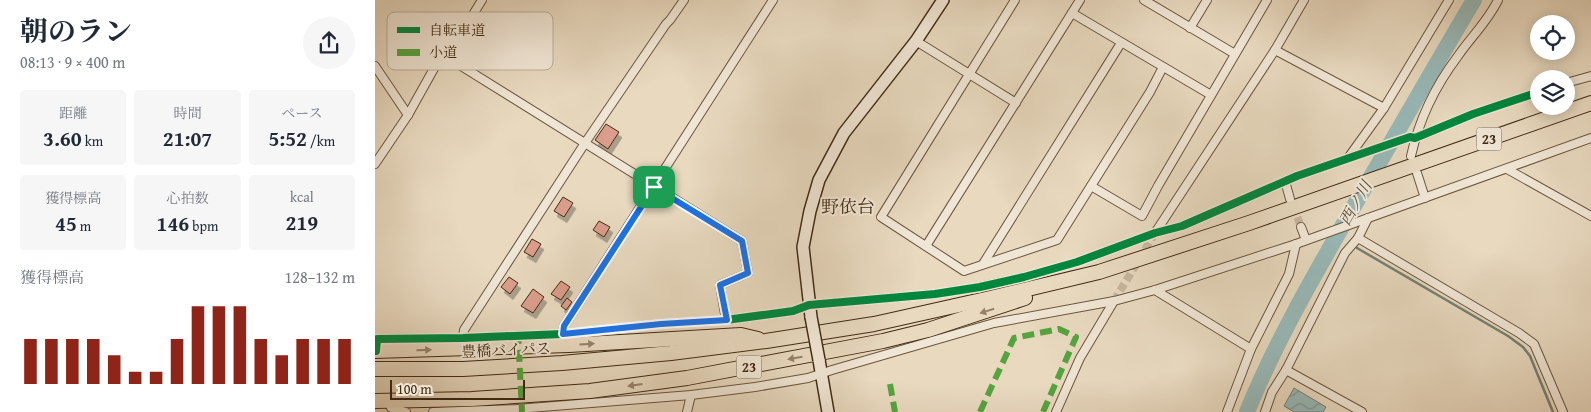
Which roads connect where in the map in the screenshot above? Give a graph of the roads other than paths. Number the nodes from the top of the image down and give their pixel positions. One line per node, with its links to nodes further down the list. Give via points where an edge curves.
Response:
1 (482, 0): 13 (street)
2 (684, 0): 35 (street)
3 (773, 0): 43 (street)
4 (943, 0): 16 (street)
5 (1015, 0): 24 (street)
6 (1080, 0): 14 (street)
7 (1207, 0): 15 (street)
8 (1267, 0): 19 (street)
9 (1304, 0): 18 (street)
10 (1449, 0): 31 (street)
11 (1498, 0): 33 (street, via 1493,12 1457,56 1433,95)
12 (1147, 1): 15 (street)
13 (475, 12)
14 (1072, 13): 17 (street); 29 (street)
15 (1190, 28): 19 (street)
16 (916, 41): 24 (street); 58 (street, via 844,133 819,180 803,247)
17 (1121, 43): 21 (street); 54 (street)
18 (1275, 50): 31 (street); 49 (street)
19 (1235, 54): 27 (street)
20 (375, 66): 32 (street)
21 (1163, 67): 27 (street); 42 (street)
22 (433, 70): 32 (street)
23 (468, 70): 35 (street)
24 (969, 75): 29 (street); 53 (street, via 881,217)
25 (1591, 76): 26 (street)
26 (1575, 80)
27 (1211, 95): 42 (street, via 1142,216)
28 (1530, 95): 33 (street)
29 (1016, 103): 53 (street)
30 (1591, 103): 55 (highway, 豊橋バイパス / 23, via 1249,224)
31 (1383, 108): 37 (street)
32 (407, 115): 38 (street)
33 (1413, 138): 36 (street); 37 (street)
34 (1591, 138): 39 (street)
35 (585, 143): 43 (street); 61 (street, via 464,330)
36 (1411, 156)
37 (1352, 157): 41 (street)
38 (375, 164)
39 (1507, 169): 44 (street); 46 (street)
40 (1417, 173): 44 (street)
41 (1285, 182): 45 (street); 49 (street, via 1182,226)
42 (1091, 186): 54 (street, via 1057,240)
43 (654, 187): 59 (street, via 742,241 748,273 720,285); 60 (street, via 564,326)
44 (1425, 198): 47 (street)
45 (1290, 199)
46 (1591, 216)
47 (1368, 218): 50 (street); 51 (street)
48 (1301, 227): 51 (street)
49 (1155, 232): 58 (street, via 1077,262 980,287)
50 (1358, 238): 66 (street, via 1345,253); 79 (street, via 1534,344)
51 (1306, 240): 52 (street)
52 (1296, 244): 56 (street); 64 (street, via 1289,274)
53 (926, 246): 54 (street, via 964,271)
54 (983, 264)
55 (1099, 272): 62 (highway, 豊橋バイパス / 23, via 873,324); 69 (highway, 23, one-way to 69, via 990,311 853,348 590,392)
56 (1155, 290): 57 (street); 64 (street)
57 (1114, 301): 67 (street, via 993,323); 75 (street, via 1080,358)
58 (809, 305): 59 (street, via 793,311); 67 (street, bridge)
59 (727, 320): 60 (street)
60 (563, 334): 61 (street)
61 (463, 338): 63 (street)
62 (766, 341): 63 (highway, 23, one-way to 62, via 569,345 741,335); 65 (highway, 豊橋バイパス / 23, via 561,364 463,369)
63 (376, 345)
64 (1251, 349): 76 (street)
65 (375, 368)
66 (1286, 370): 77 (street, via 1272,392); 78 (street)
67 (821, 373): 68 (street, via 755,387); 74 (street)
68 (691, 395): 70 (street); 73 (street)
69 (382, 401): 71 (street, via 391,408)
70 (507, 411): 72 (street)
71 (406, 412)
72 (433, 412)
73 (687, 412)
74 (828, 412)
75 (1056, 412)
76 (1227, 412)
77 (1265, 412)
78 (1362, 412)
79 (1563, 412)

